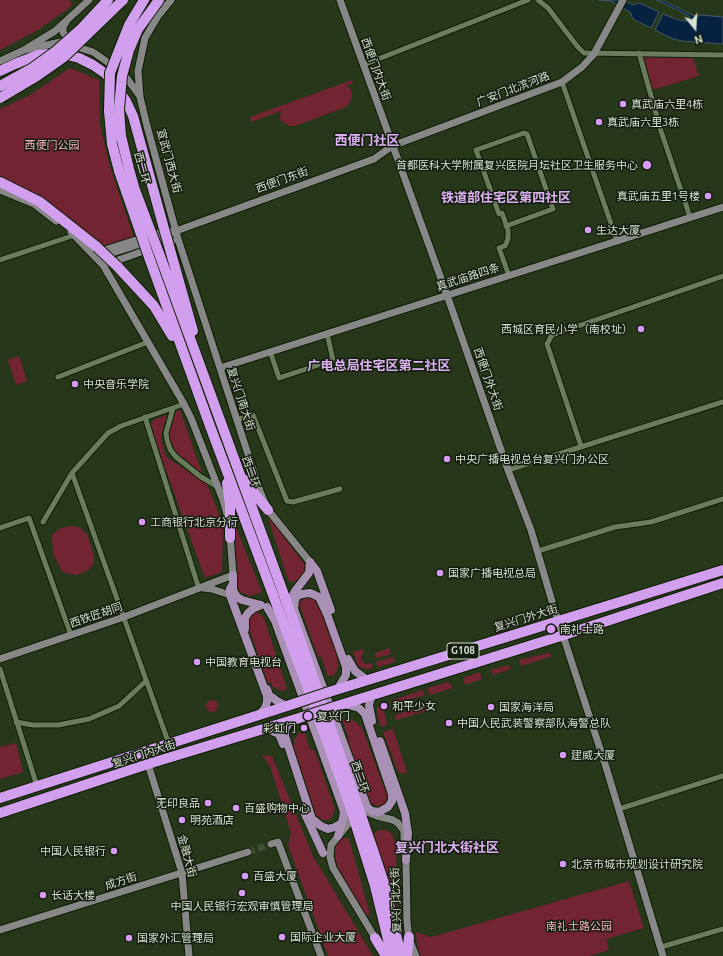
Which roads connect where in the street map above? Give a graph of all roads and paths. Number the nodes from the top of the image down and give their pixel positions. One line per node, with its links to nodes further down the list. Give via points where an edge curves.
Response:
1 (89, 0): 11 (street, 宣武门西大街)
2 (108, 0): 21 (highway, bridge, via 56,51 31,69)
3 (123, 0): 23 (highway, bridge, via 64,57)
4 (144, 0): 35 (highway, 西二环, bridge, via 129,25 110,73 109,111 112,144 119,172)
5 (159, 0): 35 (highway, 西二环, bridge, via 138,29 129,50 122,76 119,109 121,136)
6 (171, 0): 22 (street, 宣武门西大街, via 145,38 138,71)
7 (340, 0): 18 (street, 西便门内大街)
8 (528, 0): 18 (street)
9 (538, 0): 15 (street, via 548,8 584,53)
10 (622, 0): 15 (street, 广安门北滨河路)
11 (66, 22): 12 (street, via 63,32); 13 (street, 宣武门西大街)
12 (72, 45): 13 (street, 宣武门西大街, via 61,42); 22 (street, 宣武门西大街, via 93,52 119,69)
13 (24, 50): 17 (street, 宣武门西大街)
14 (639, 53): 15 (street); 16 (street); 28 (street, via 661,131)
15 (594, 54): 20 (street, 广安门北滨河路, via 582,68)
16 (723, 55)
17 (0, 62)
18 (363, 65): 24 (street, 西便门内大街)
19 (0, 71): 46 (highway, bridge, via 38,55 59,53 79,58 106,74 126,101 133,116 198,347)
20 (562, 82): 24 (street, 广安门北滨河路); 33 (street)
21 (0, 86)
22 (140, 97): 30 (street, 宣武门西大街)
23 (0, 98)
24 (392, 146): 30 (street, 西便门东街, via 374,159); 40 (street, 西便门外大街)
25 (0, 182): 34 (highway, via 40,202)
26 (0, 190): 31 (street, via 34,204)
27 (723, 206): 28 (street, 真武庙路四条)
28 (690, 217): 33 (street, 真武庙路四条)
29 (506, 226): 29 (street, via 476,150 524,133 527,134 553,209); 38 (street, via 508,239 505,246 499,248)
30 (176, 230): 32 (street, 复兴门南大街); 34 (street, 西便门东街, via 161,238 102,256)
31 (75, 235): 34 (street); 36 (street)
32 (178, 239): 37 (street); 45 (street, 复兴门南大街)
33 (616, 241): 38 (street, 真武庙路四条)
34 (96, 252): 37 (street); 44 (highway, bridge, via 117,266 154,306)
35 (155, 258): 44 (highway, 西二环); 46 (highway, 西二环)
36 (0, 260)
37 (103, 265): 42 (street)
38 (511, 273): 40 (street, 真武庙路四条)
39 (723, 276): 53 (street, via 552,336 547,344)
40 (447, 293): 41 (street, 真武庙路四条); 56 (street, 西便门外大街)
41 (327, 334): 43 (street, 真武庙路四条); 43 (street, via 333,360 279,378)
42 (148, 342): 47 (street); 49 (street)
43 (270, 351): 45 (street, 真武庙路四条)
44 (188, 366): 54 (highway, 西二环)
45 (220, 368): 52 (street, 复兴门南大街)
46 (203, 374): 55 (highway, 西二环)
47 (58, 377)
48 (723, 402): 53 (street)
49 (184, 404): 50 (street); 58 (street)
50 (173, 408): 51 (street); 58 (street, via 166,433 172,453)
51 (145, 417): 57 (street, via 108,433); 70 (street)
52 (237, 420): 59 (street, via 253,415 287,501 293,502); 61 (street, 复兴门南大街)
53 (580, 446): 56 (street)
54 (222, 456): 64 (highway, via 230,505); 73 (highway, 西二环)
55 (232, 456): 61 (highway, via 250,488); 76 (highway, 西二环)
56 (508, 470): 65 (street, 西便门外大街, via 524,507)
57 (72, 473): 62 (street); 74 (street)
58 (218, 488): 64 (street, via 225,508)
59 (340, 489)
60 (723, 499): 65 (street, via 651,522 615,527)
61 (268, 510): 66 (street, 复兴门南大街)
62 (43, 522)
63 (0, 528): 78 (street, via 29,518)
64 (230, 538): 68 (street)
65 (538, 552): 75 (street, 西便门外大街)
66 (310, 562): 76 (main road, via 309,573 290,600); 81 (main road, via 320,578 350,665)
67 (723, 570): 75 (highway, 复兴门外大街 / G108)
68 (233, 579): 70 (street, 西铁匠胡同); 71 (main road); 72 (main road, via 233,590 237,597)
69 (723, 583): 77 (highway, G108)
70 (199, 589): 71 (street, via 212,589); 74 (street, 西铁匠胡同)
71 (230, 595): 87 (main road, via 267,696 265,708)
72 (264, 606): 73 (main road); 86 (main road, via 254,608 248,613 245,618 245,629 269,694); 101 (main road, via 275,621 342,806)
73 (281, 615): 96 (highway, 西二环)
74 (124, 617): 78 (street, 西铁匠胡同); 82 (street)
75 (559, 621): 77 (street, 西便门外大街); 81 (highway, 复兴门外大街 / G108)
76 (295, 625): 96 (highway, 西二环)
77 (564, 635): 84 (highway, G108); 98 (street)
78 (70, 636): 79 (street, 西铁匠胡同)
79 (0, 659)
80 (0, 669): 89 (street)
81 (367, 680): 83 (highway, 复兴门外大街 / G108)
82 (146, 681): 89 (street, via 119,706 89,719 58,725); 91 (street)
83 (333, 691): 86 (highway, 复兴门外大街, bridge); 97 (main road, via 346,675 346,667 319,597 310,593 302,594 297,596 294,609)
84 (376, 693): 85 (highway, G108); 106 (main road, via 370,700 370,715 405,813 408,833)
85 (344, 704): 88 (highway, 复兴门内大街, bridge); 97 (main road, via 359,708 365,714 392,794 392,801 388,807 379,812)
86 (287, 706): 87 (highway, 复兴门内大街)
87 (259, 715): 91 (highway, 复兴门内大街)
88 (296, 719): 90 (highway, 复兴门内大街); 101 (main road, via 288,724 285,736 310,813 316,823 328,829)
89 (16, 722): 94 (street)
90 (264, 728): 92 (highway, 复兴门内大街); 105 (main road, via 273,730 281,737 305,814)
91 (169, 744): 94 (highway, 复兴门内大街)
92 (146, 765): 99 (highway, 复兴门内大街); 108 (street)
93 (723, 776): 98 (street)
94 (37, 786): 95 (highway, 复兴门内大街)
95 (0, 798)
96 (352, 802): 100 (street, 复兴门北大街); 102 (street, 复兴门北大街, via 349,823); 119 (highway, 西二环); 120 (highway, 西二环, via 384,883)
97 (369, 809): 100 (main road)
98 (619, 809): 113 (street)
99 (0, 813)
100 (378, 816): 106 (street, 复兴门北大街, via 401,825 404,831)
101 (342, 823): 102 (main road)
102 (338, 836): 107 (street, 复兴门北大街, via 330,850)
103 (275, 843): 116 (street)
104 (248, 852): 108 (street, 成方街)
105 (323, 853): 107 (street)
106 (406, 860): 111 (street, 复兴门北大街)
107 (333, 868): 112 (street, 复兴门北大街)
108 (180, 874): 110 (street, 成方街); 114 (street); 115 (street, 金融大街)
109 (723, 929): 113 (street)
110 (0, 930)
111 (409, 937): 121 (highway); 122 (street, 复兴门北大街); 123 (street)
112 (375, 938): 117 (street, 复兴门北大街); 118 (highway)
113 (661, 947): 124 (street)
114 (185, 956)
115 (189, 956)
116 (321, 956)
117 (382, 956)
118 (386, 956)
119 (392, 956)
120 (401, 956)
121 (407, 956)
122 (412, 956)
123 (416, 956)
124 (663, 956)

